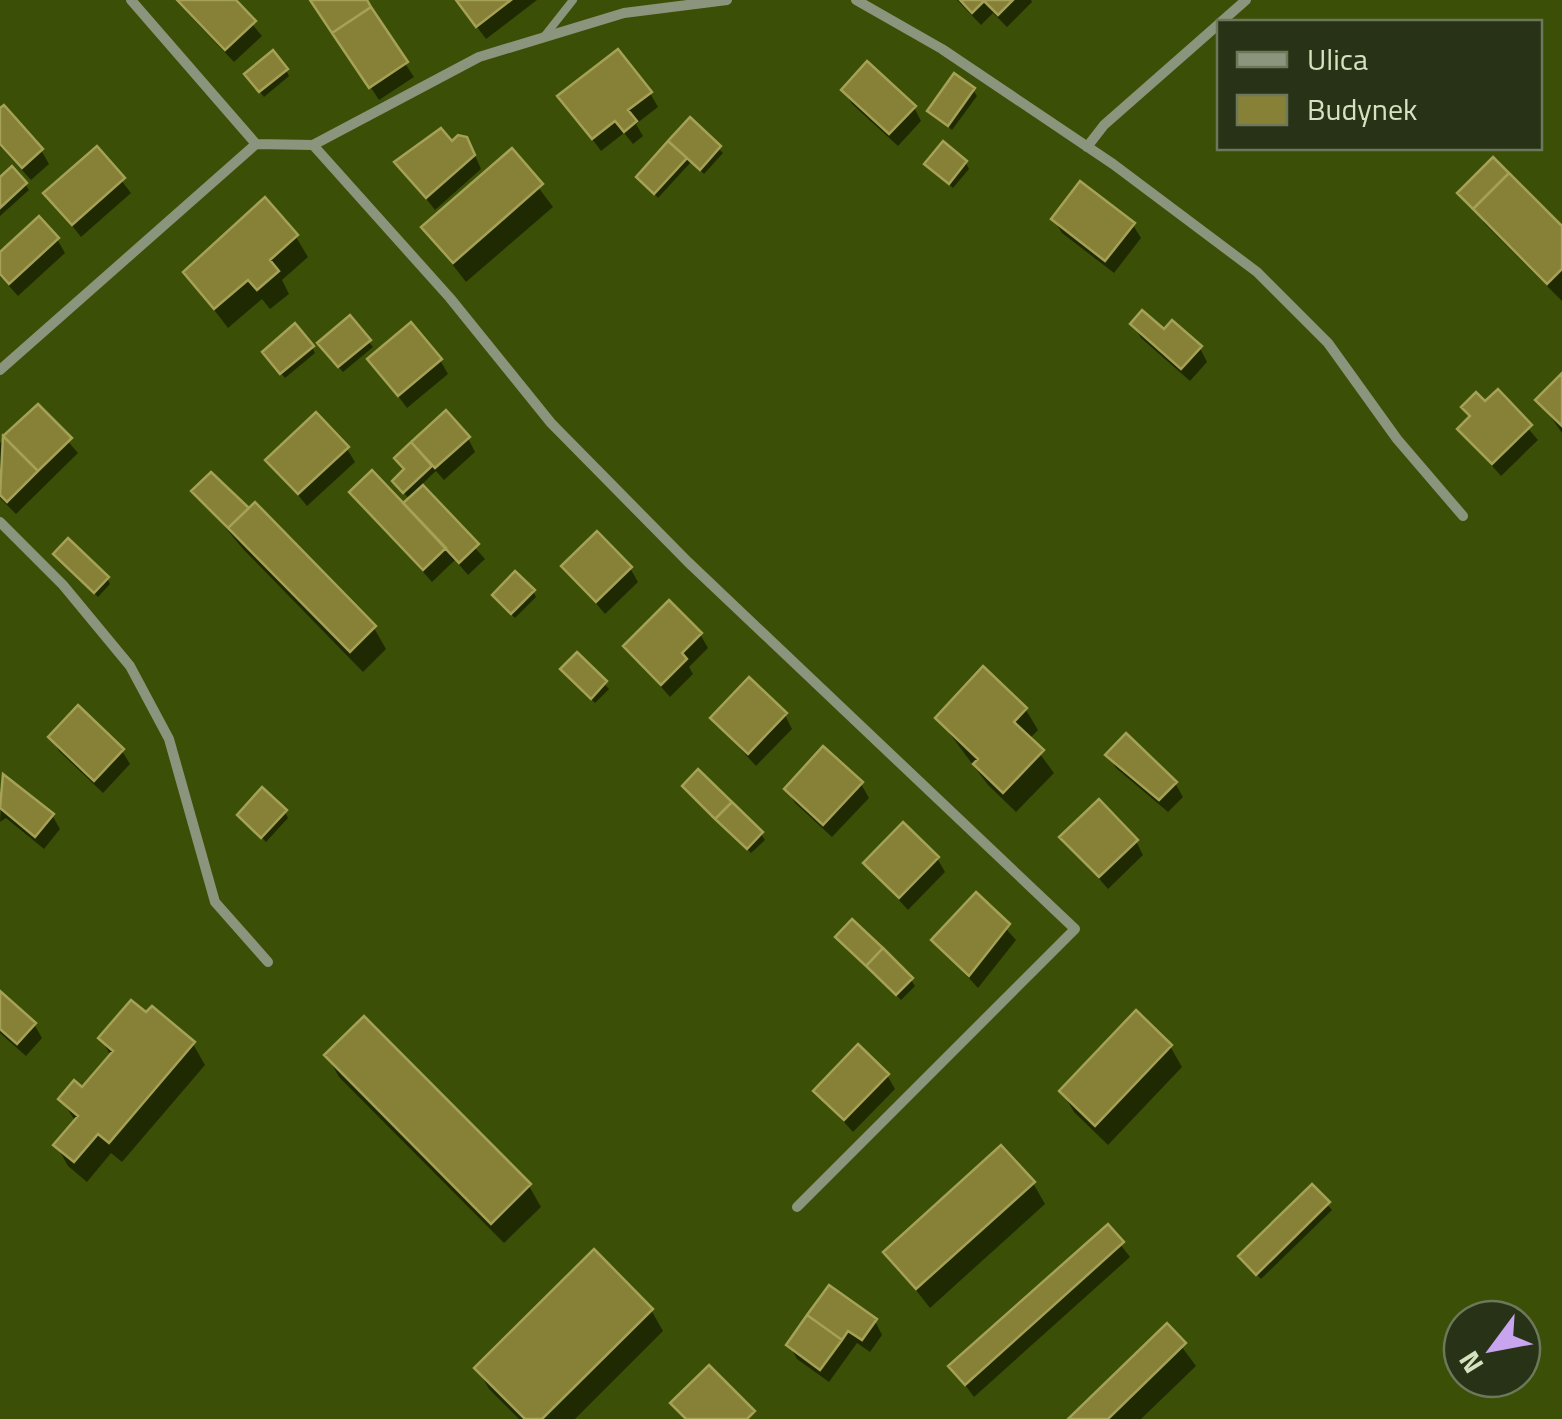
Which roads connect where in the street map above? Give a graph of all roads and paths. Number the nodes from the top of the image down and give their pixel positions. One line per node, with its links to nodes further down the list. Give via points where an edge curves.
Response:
1 (131, 0): 10 (street)
2 (573, 0): 9 (lane)
3 (727, 0): 6 (street)
4 (856, 0): 12 (street)
5 (1246, 0): 7 (street)
6 (708, 1): 9 (street, via 624,13)
7 (1223, 20)
8 (1217, 26): 12 (street)
9 (543, 38): 11 (street, via 480,57)
10 (256, 144): 11 (street); 13 (street)
11 (314, 144): 17 (street, via 551,423 1075,930)
12 (1087, 147): 14 (street, via 1257,272 1328,344 1396,439)
13 (0, 370)
14 (1463, 516)
15 (0, 522): 16 (street, via 130,666 169,739 215,902)
16 (268, 962)
17 (798, 1207)

